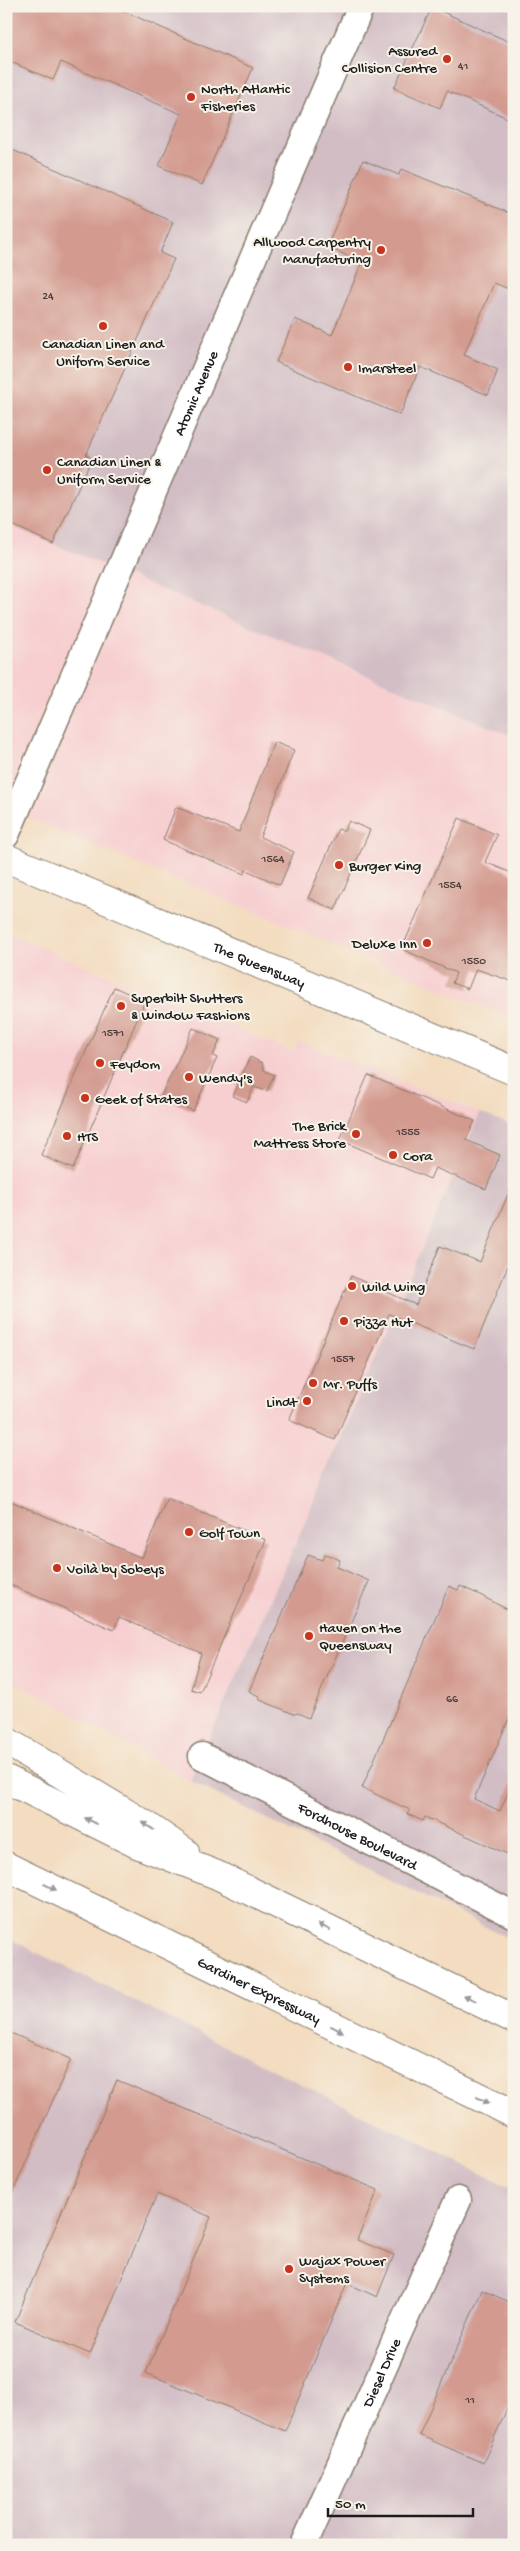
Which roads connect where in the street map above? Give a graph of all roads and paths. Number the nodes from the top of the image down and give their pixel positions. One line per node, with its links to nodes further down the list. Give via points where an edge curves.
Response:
1 (361, 6): 2 (street, Atomic Avenue)
2 (6, 834)
3 (6, 858): 4 (main road, The Queensway)
4 (514, 1071)
5 (6, 1740): 9 (main road, one-way to 5, via 146,1825)
6 (202, 1756): 10 (street, Fordhouse Boulevard)
7 (6, 1779): 9 (main road, one-way to 7, via 137,1844)
8 (6, 1866): 12 (main road, Gardiner Expressway, one-way to 12)
9 (217, 1875): 11 (main road, one-way to 9)
10 (514, 1915)
11 (514, 2019)
12 (514, 2114)
13 (458, 2200): 14 (street, Diesel Drive)
14 (304, 2545)

